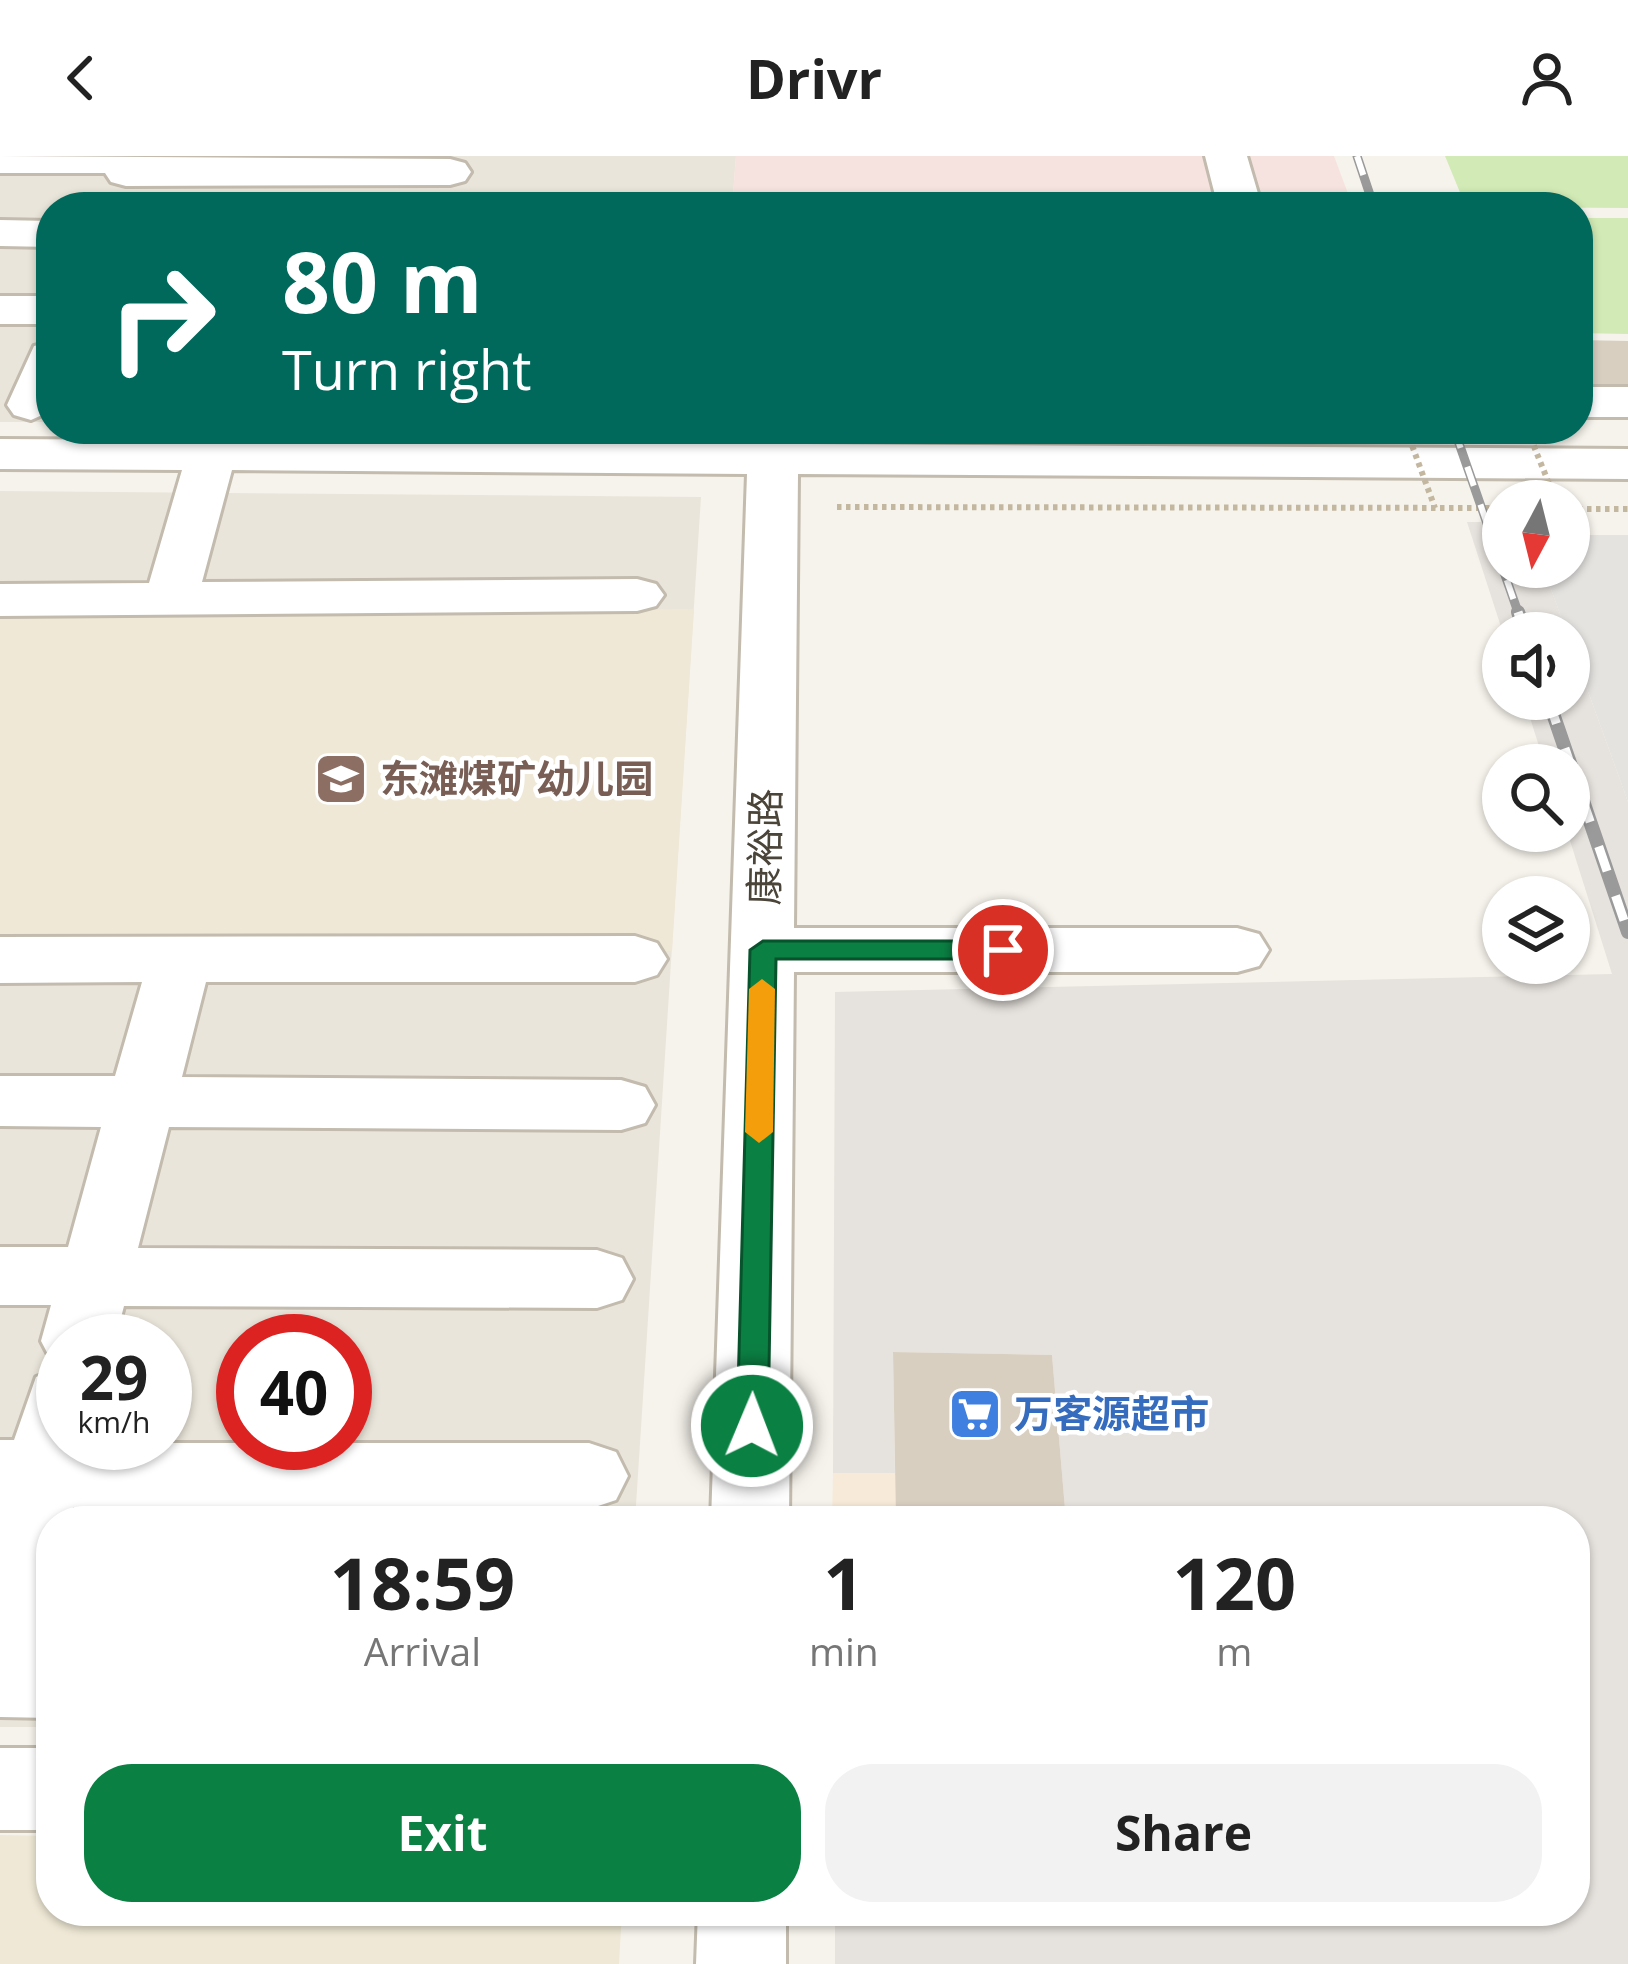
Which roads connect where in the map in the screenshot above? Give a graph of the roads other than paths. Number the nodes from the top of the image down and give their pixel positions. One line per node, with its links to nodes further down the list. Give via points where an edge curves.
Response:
1 (1226, 156): 5 (street)
2 (0, 160): 3 (street)
3 (126, 174): 4 (street)
4 (449, 178)
5 (1236, 192)
6 (0, 233): 7 (street)
7 (36, 234)
8 (0, 310): 9 (street)
9 (36, 310)
10 (1593, 402): 11 (street)
11 (1628, 402)
12 (374, 444): 16 (street)
13 (438, 444): 14 (street)
14 (788, 451): 17 (street); 21 (street, 康裕路)
15 (0, 454): 16 (street)
16 (211, 456): 19 (street)
17 (1628, 464)
18 (637, 595): 19 (street)
19 (171, 598): 20 (street)
20 (0, 600)
21 (763, 950): 22 (street); 34 (street, 康裕路)
22 (1237, 950)
23 (180, 959): 24 (street); 25 (street); 27 (street)
24 (635, 959)
25 (0, 960)
26 (0, 1101): 27 (street)
27 (142, 1102): 28 (street); 31 (street)
28 (621, 1105)
29 (0, 1276): 31 (street)
30 (598, 1279): 31 (street)
31 (87, 1309)
32 (22, 1474): 33 (street); 35 (street)
33 (589, 1476)
34 (750, 1506)
35 (0, 1636)
36 (0, 1679): 37 (street)
37 (36, 1680)
38 (0, 1789): 39 (street)
39 (36, 1789)
40 (742, 1926): 41 (street)
41 (741, 1964)

